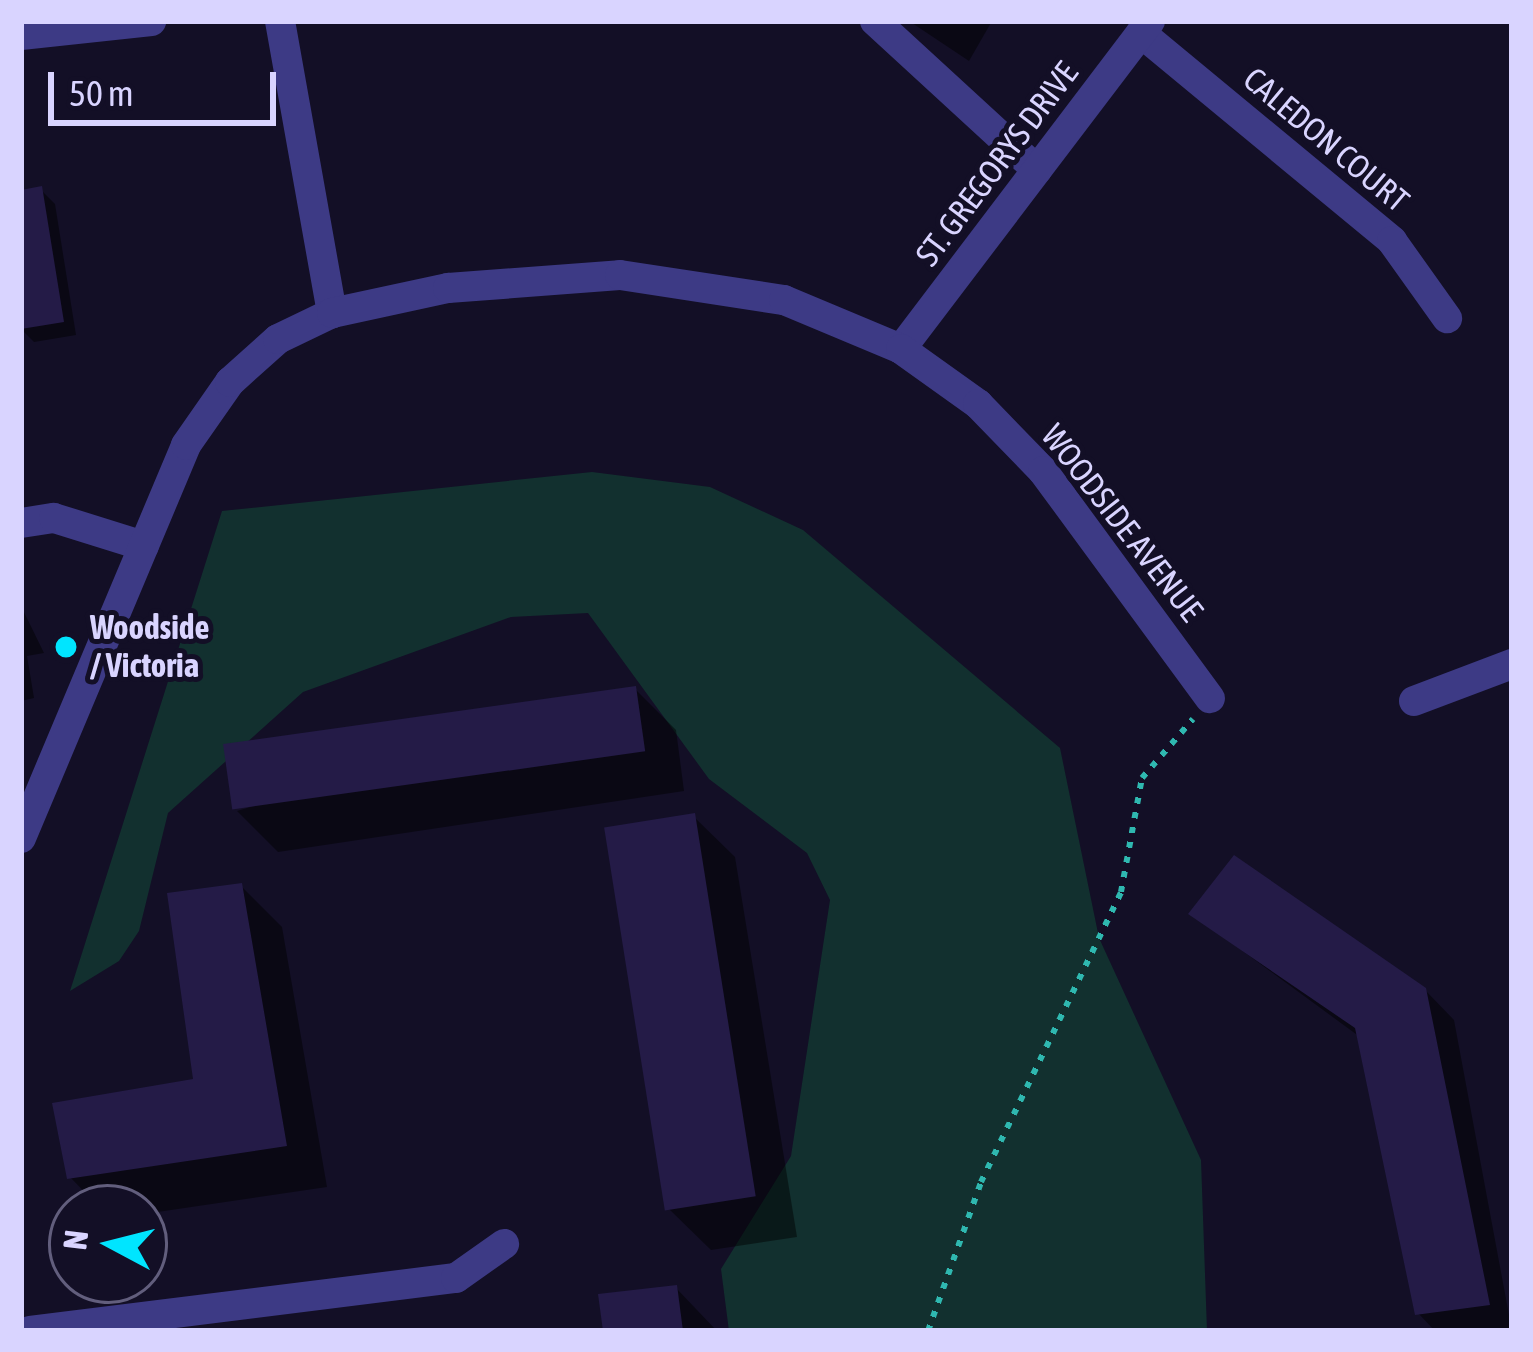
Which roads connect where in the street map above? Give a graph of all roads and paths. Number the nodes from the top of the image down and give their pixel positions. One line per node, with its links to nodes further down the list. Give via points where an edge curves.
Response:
1 (151, 21): 5 (street)
2 (280, 21): 7 (street)
3 (875, 21): 6 (street)
4 (1145, 27): 6 (street, ST. GREGORYS DRIVE); 8 (street, CALEDON COURT, via 1392,241)
5 (21, 35)
6 (1037, 170): 9 (street, ST. GREGORYS DRIVE)
7 (332, 314): 9 (street, WOODSIDE AVENUE, via 448,288 620,275 784,300); 11 (street, WOODSIDE AVENUE, via 278,339 230,382 186,446)
8 (1447, 318)
9 (901, 350): 13 (street, WOODSIDE AVENUE, via 978,404 1043,471)
10 (21, 524): 11 (street, via 54,518)
11 (144, 546): 15 (street, WOODSIDE AVENUE)
12 (1512, 664): 14 (street)
13 (1210, 698): 18 (path, via 1142,778 1121,892 981,1182)
14 (1414, 701)
15 (21, 838)
16 (504, 1244): 17 (street, via 456,1278)
17 (30, 1331)
18 (928, 1331)

